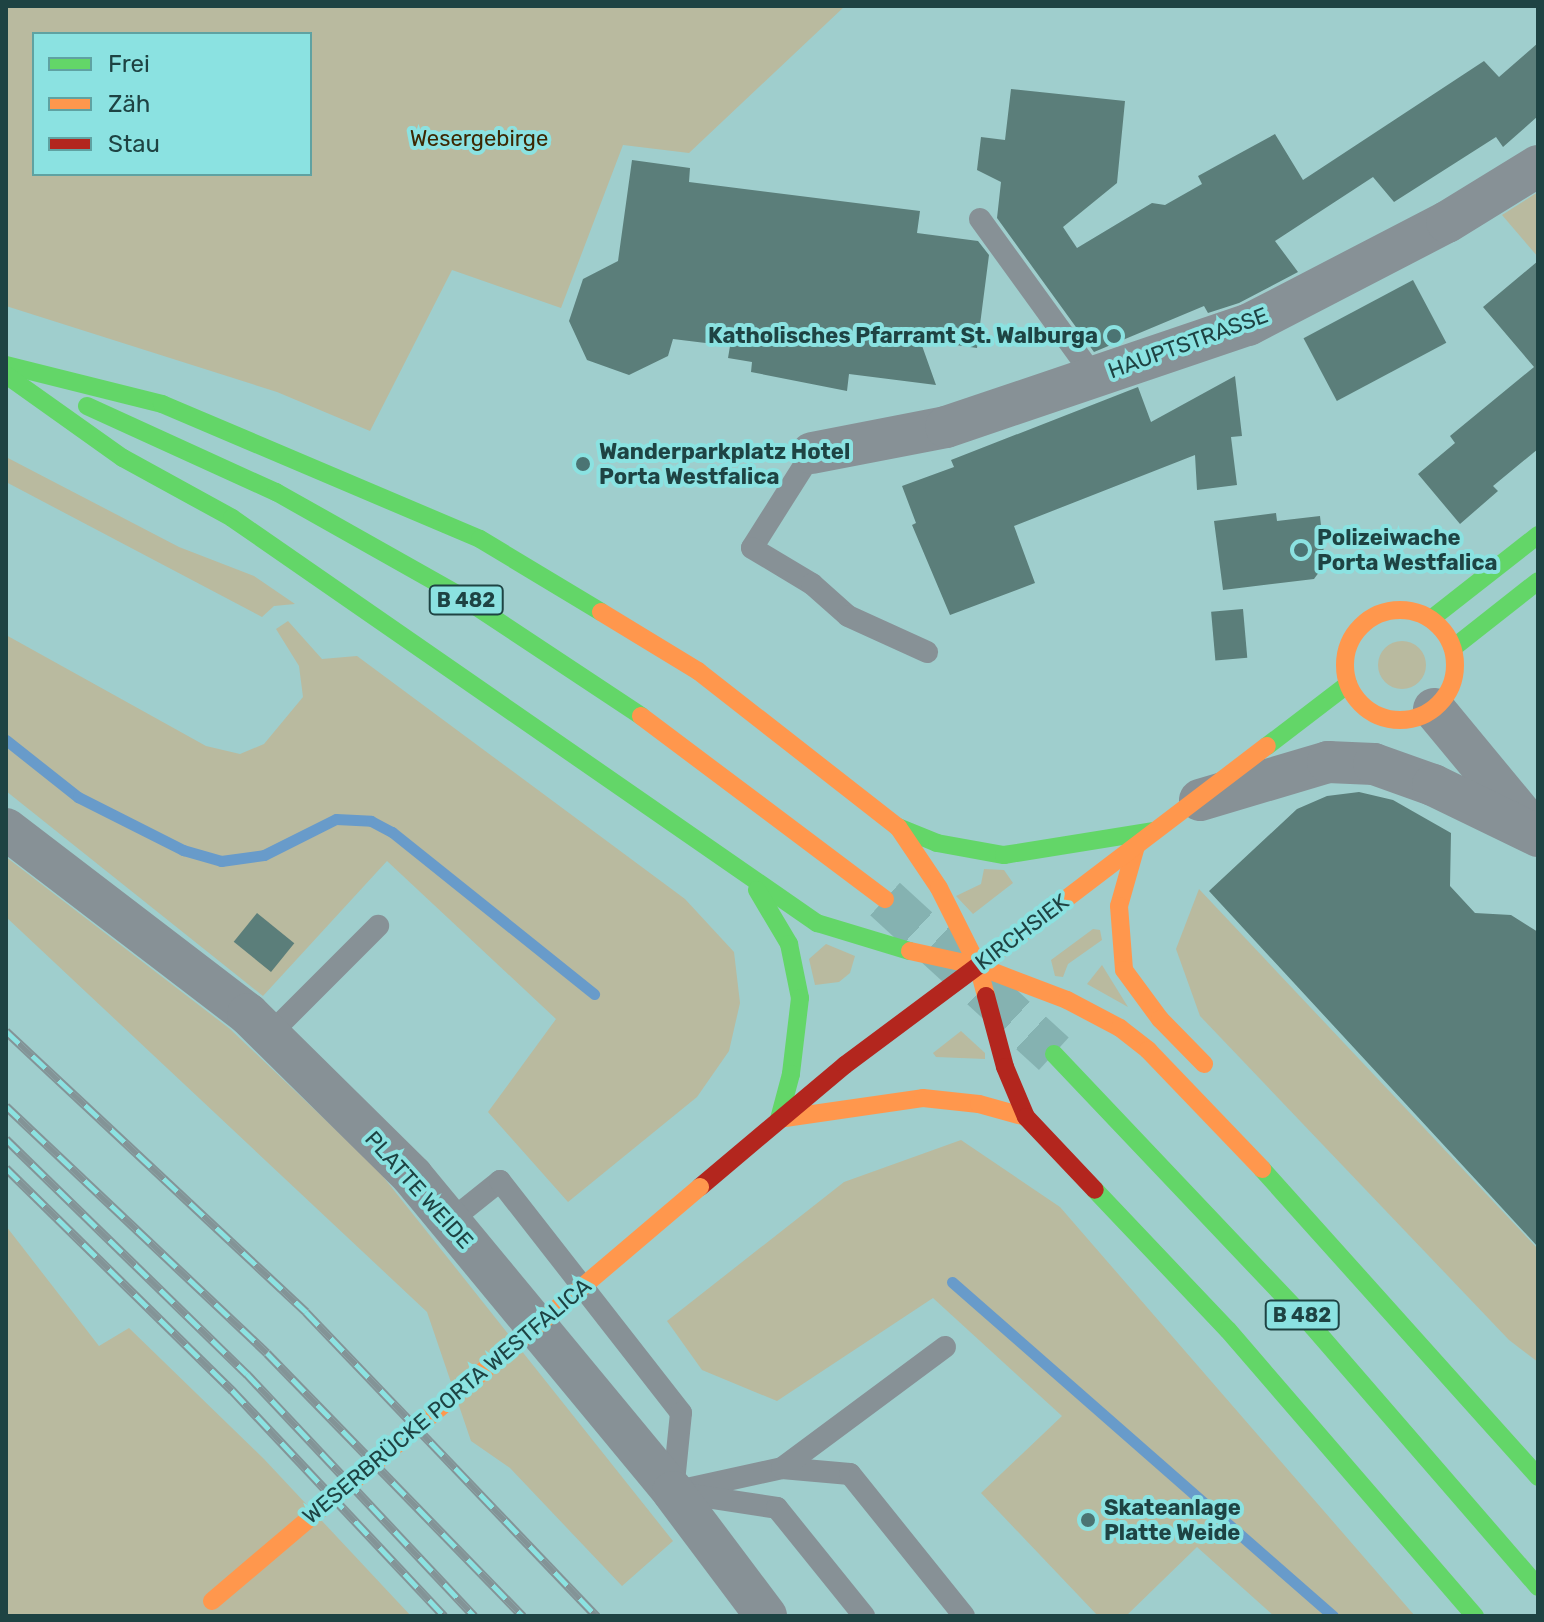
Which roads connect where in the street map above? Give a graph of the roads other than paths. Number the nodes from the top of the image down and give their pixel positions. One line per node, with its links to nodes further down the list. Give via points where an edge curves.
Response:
1 (1538, 166): 4 (street, HAUPTSTRASSE, via 1447,222 1248,325)
2 (980, 219): 4 (lane)
3 (6, 369): 14 (main road, via 162,404 480,539 698,671); 19 (main road, via 123,458 232,518 629,791); 20 (main road, B 482, via 276,492 457,594 730,779)
4 (1095, 378): 5 (street, HAUPTSTRASSE, via 946,427)
5 (812, 453): 10 (lane, via 752,548 812,584 848,616)
6 (1538, 535): 8 (main road)
7 (1538, 581): 9 (main road)
8 (1431, 619): 9 (main road); 11 (main road, via 1400,609 1369,619 1347,648)
9 (1453, 648): 12 (main road, via 1453,681)
10 (927, 652)
11 (1348, 684): 12 (main road, via 1369,711 1385,718 1418,718); 13 (main road, KIRCHSIEK)
12 (1434, 709): 17 (street)
13 (1191, 803): 16 (main road, KIRCHSIEK); 17 (street, via 1328,762 1361,762 1413,776)
14 (898, 827): 16 (main road, via 937,843 1004,855); 22 (main road, via 939,888)
15 (6, 829): 23 (street, PLATTE WEIDE)
16 (1154, 831): 18 (main road, KIRCHSIEK)
17 (1538, 836)
18 (1136, 846): 22 (main road, KIRCHSIEK); 25 (main road, via 1119,906 1124,970 1160,1019)
19 (750, 881): 22 (main road, via 851,938); 27 (main road, via 789,944 800,998 791,1074)
20 (885, 899)
21 (378, 926): 23 (lane)
22 (978, 966): 26 (main road, via 1005,1067); 27 (main road, KIRCHSIEK); 30 (main road, via 1067,1000 1120,1028 1148,1050)
23 (259, 1024): 31 (street, PLATTE WEIDE)
24 (1054, 1054): 36 (main road, B 482, via 1313,1327)
25 (1220, 1081)
26 (1026, 1117): 27 (main road, via 979,1104 923,1098); 41 (main road, via 1228,1330)
27 (779, 1119): 29 (main road, KIRCHSIEK)
28 (1271, 1152): 30 (main road)
29 (700, 1187): 37 (main road, WESERBRÜCKE PORTA WESTFALICA, bridge)
30 (1297, 1205): 34 (main road)
31 (450, 1221): 35 (street, PLATTE WEIDE); 35 (lane, via 500,1181 681,1413)
32 (945, 1347): 33 (lane)
33 (782, 1468): 35 (lane); 40 (lane, via 850,1474)
34 (1538, 1477)
35 (673, 1492): 38 (street, PLATTE WEIDE); 39 (lane, via 777,1508)
36 (1538, 1587)
37 (195, 1616)
38 (766, 1616)
39 (864, 1616)
40 (964, 1616)
41 (1475, 1616)

